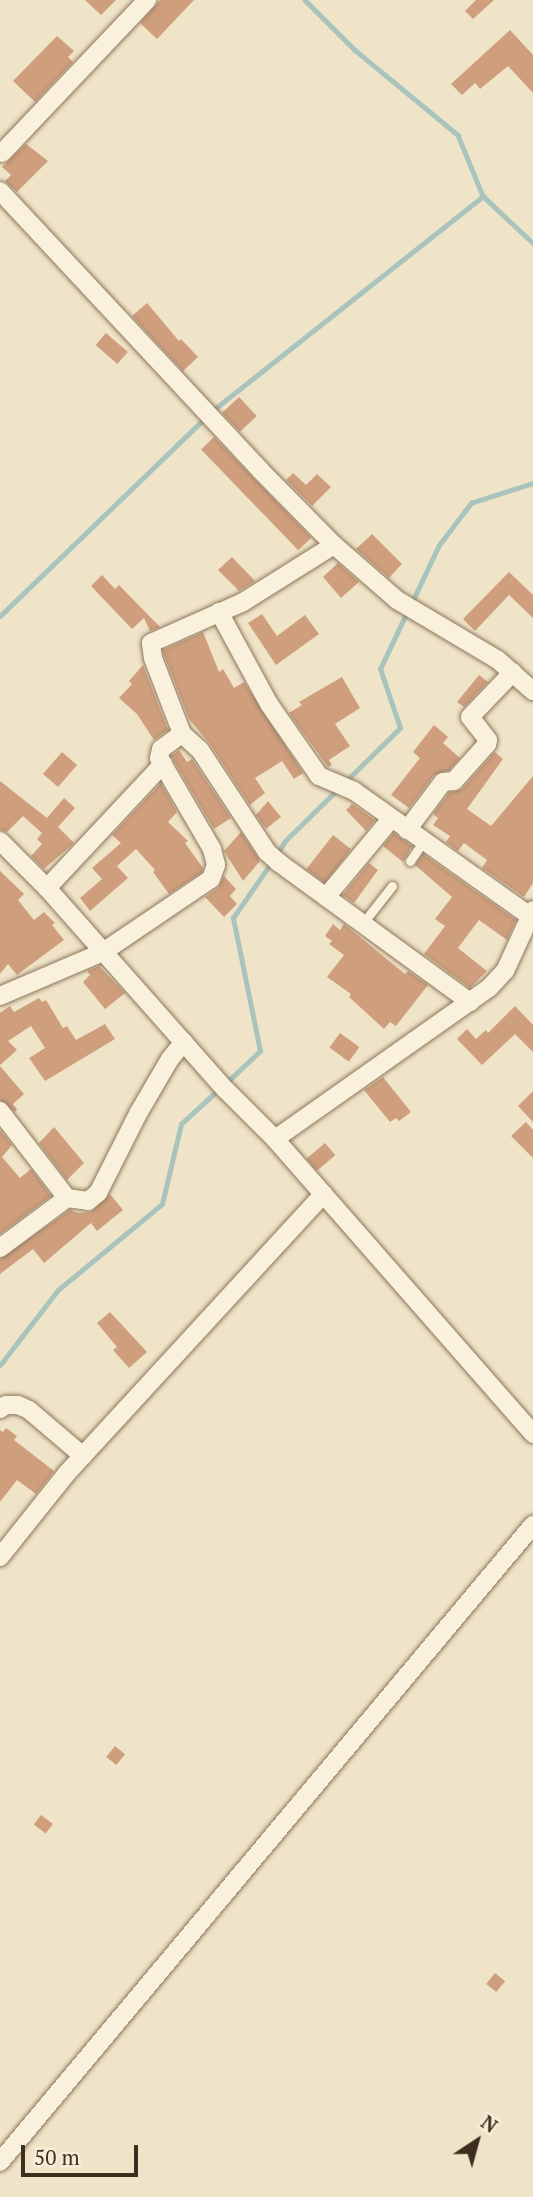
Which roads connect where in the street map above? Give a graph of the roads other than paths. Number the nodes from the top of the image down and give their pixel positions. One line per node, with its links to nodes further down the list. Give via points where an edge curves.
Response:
1 (147, 0): 2 (street)
2 (2, 153)
3 (0, 191): 4 (street)
4 (334, 545): 5 (street, via 271,586); 6 (street, via 397,600)
5 (219, 612): 8 (street, via 151,643); 10 (street, via 268,702 319,776 344,785)
6 (513, 671): 7 (street); 11 (street, via 471,717 488,740 486,744 454,781 443,782)
7 (533, 691)
8 (181, 733): 9 (street, via 161,749); 17 (street, via 200,750 272,857)
9 (163, 764): 16 (street); 20 (street, via 212,849 214,874 201,888)
10 (391, 819): 11 (street); 17 (street)
11 (407, 830): 13 (street)
12 (0, 842): 16 (street)
13 (423, 842): 14 (lane); 18 (street)
14 (410, 861)
15 (392, 886): 19 (lane)
16 (47, 888): 20 (street)
17 (326, 897): 19 (street)
18 (531, 913): 22 (street, via 505,971)
19 (363, 923): 22 (street)
20 (103, 952): 21 (street); 23 (street)
21 (0, 996)
22 (470, 1002): 25 (street)
23 (184, 1042): 25 (street); 27 (street, via 139,1112 105,1184 88,1201)
24 (0, 1111): 27 (street)
25 (275, 1139): 26 (street)
26 (324, 1194): 30 (street); 31 (street)
27 (67, 1198): 28 (street)
28 (0, 1248)
29 (0, 1409): 31 (street, via 18,1405 29,1410)
30 (533, 1434)
31 (82, 1455): 33 (street)
32 (533, 1525): 34 (street)
33 (0, 1557)
34 (0, 2162)

